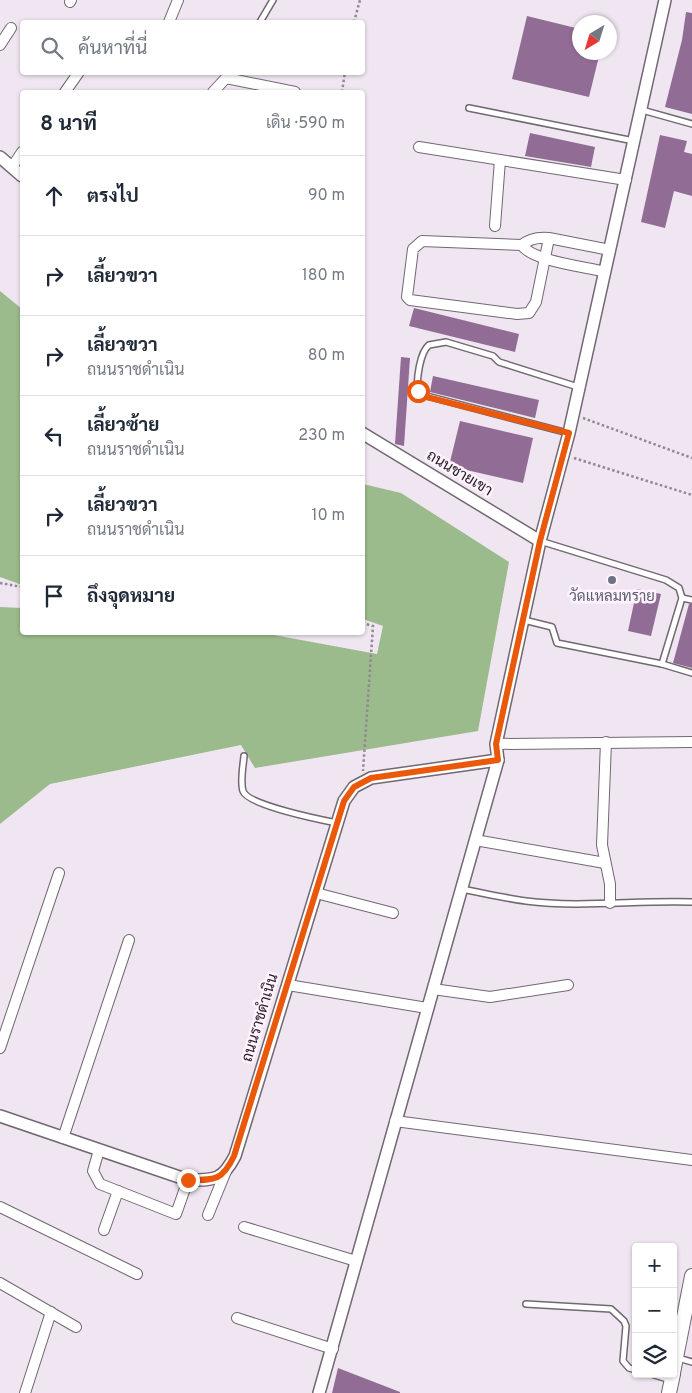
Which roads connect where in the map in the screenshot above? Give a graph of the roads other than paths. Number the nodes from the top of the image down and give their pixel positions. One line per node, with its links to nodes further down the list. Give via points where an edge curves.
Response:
1 (178, 0): 4 (street)
2 (273, 0): 5 (lane)
3 (665, 0): 14 (street)
4 (170, 20)
5 (261, 20)
6 (11, 28): 7 (street)
7 (0, 45)
8 (77, 75): 10 (street)
9 (227, 75): 11 (street); 12 (street)
10 (66, 90)
11 (215, 90)
12 (287, 90)
13 (469, 108): 16 (lane)
14 (641, 109): 15 (lane); 16 (street)
15 (692, 124)
16 (634, 141): 23 (street)
17 (419, 147): 20 (street)
18 (20, 155): 21 (street)
19 (0, 157): 21 (street)
20 (500, 160): 23 (street); 24 (street)
21 (12, 167): 22 (street)
22 (20, 174)
23 (626, 180): 27 (street)
24 (495, 226)
25 (549, 238): 26 (street, via 529,240); 27 (street); 28 (street)
26 (522, 245): 28 (street, via 526,251); 28 (street, via 422,241 413,249 407,297 410,300 527,314 536,302)
27 (610, 250): 29 (street)
28 (546, 258): 29 (street)
29 (605, 272): 30 (street)
30 (579, 387): 31 (street); 31 (lane, via 446,342 430,345 423,354 417,385 423,395)
31 (569, 433): 33 (street)
32 (365, 435): 33 (street, ถนนชายเขา)
33 (540, 541): 34 (lane, via 666,580 679,588); 36 (street)
34 (682, 598): 35 (lane); 37 (lane)
35 (692, 600)
36 (523, 620): 37 (lane, via 552,627 557,643); 41 (street)
37 (662, 664): 38 (lane)
38 (692, 673)
39 (606, 742): 40 (street); 41 (street); 46 (street, via 602,845)
40 (692, 742)
41 (496, 744): 43 (street)
42 (244, 756): 44 (lane, via 243,791 246,796 274,807)
43 (498, 760): 44 (street, ถนนราชดำเนิน, via 371,778 354,787 344,801); 45 (street)
44 (337, 823): 49 (street, ถนนราชดำเนิน)
45 (475, 840): 46 (street); 48 (street)
46 (605, 863): 51 (street)
47 (59, 873): 58 (street)
48 (461, 889): 51 (lane, via 527,901); 56 (street)
49 (316, 893): 52 (street); 54 (street, ถนนราชดำเนิน)
50 (692, 902): 51 (lane)
51 (610, 904)
52 (393, 913)
53 (129, 940): 61 (street)
54 (288, 985): 57 (street); 64 (street, ถนนราชดำเนิน, via 234,1156)
55 (568, 985): 56 (street, via 490,997)
56 (433, 989): 57 (street)
57 (427, 1008): 60 (street)
58 (0, 1048)
59 (0, 1116): 61 (street)
60 (395, 1121): 63 (street); 71 (street)
61 (63, 1138): 62 (street)
62 (99, 1150): 65 (street); 66 (street, via 93,1171 100,1184)
63 (692, 1160)
64 (226, 1172): 65 (street, via 215,1180); 68 (street)
65 (188, 1180): 66 (street, via 176,1214)
66 (118, 1191): 70 (street)
67 (0, 1207): 72 (street)
68 (208, 1215)
69 (244, 1227): 71 (street)
70 (104, 1230)
71 (356, 1262): 79 (street)
72 (137, 1274)
73 (692, 1276): 80 (main road)
74 (0, 1283): 76 (street)
75 (526, 1304): 83 (lane, via 611,1309 626,1326 623,1362)
76 (51, 1312): 78 (street); 84 (street)
77 (237, 1318): 79 (street)
78 (76, 1327)
79 (333, 1349): 85 (street)
80 (677, 1352)
81 (677, 1357): 82 (lane)
82 (692, 1362)
83 (632, 1369)
84 (25, 1393)
85 (319, 1393)

